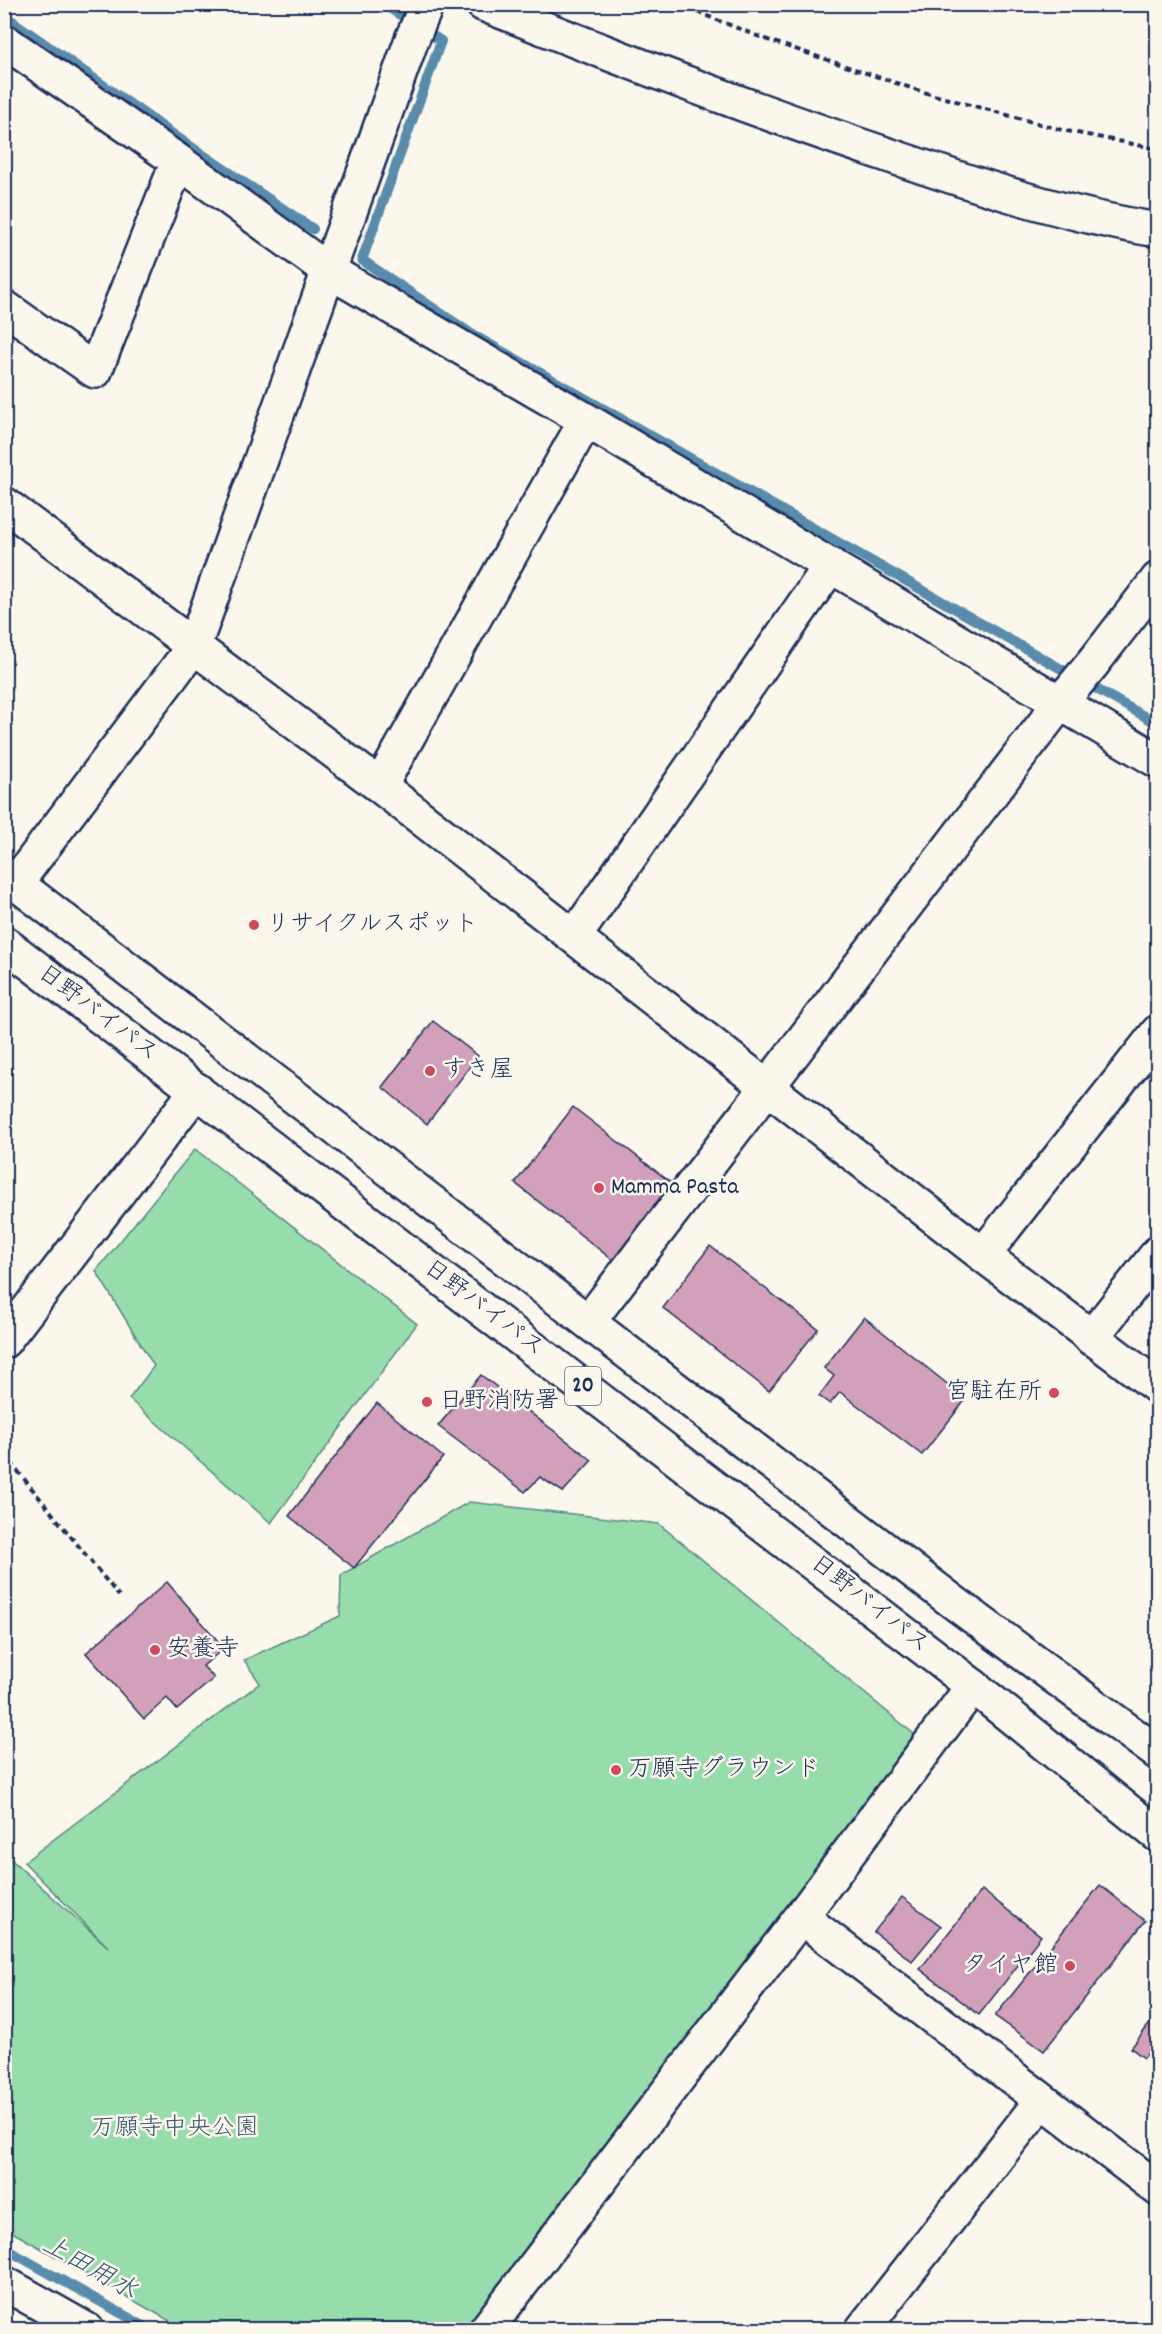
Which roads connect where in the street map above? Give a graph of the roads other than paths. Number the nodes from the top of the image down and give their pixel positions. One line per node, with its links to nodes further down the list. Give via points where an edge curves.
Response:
1 (483, 4): 5 (main road, via 680,82 928,169 1077,212)
2 (427, 6): 6 (main road)
3 (4, 41): 4 (main road)
4 (178, 161): 6 (main road); 7 (main road, via 95,371)
5 (1158, 230)
6 (329, 272): 8 (main road); 12 (main road)
7 (4, 307)
8 (586, 420): 10 (main road); 15 (main road)
9 (4, 504): 12 (main road)
10 (831, 565): 13 (main road); 17 (main road)
11 (1158, 579): 13 (main road)
12 (194, 646): 15 (main road); 16 (main road)
13 (1060, 703): 14 (main road); 20 (main road)
14 (1158, 760)
15 (380, 786): 17 (main road)
16 (10, 878): 24 (main road, 20)
17 (574, 936): 20 (main road)
18 (4, 943): 21 (main road, 日野バイパス / 20)
19 (1152, 1052): 23 (main road)
20 (768, 1088): 23 (main road); 24 (main road)
21 (196, 1090): 26 (main road); 28 (main road, 日野バイパス / 20)
22 (1158, 1253): 25 (main road)
23 (983, 1255): 25 (main road)
24 (588, 1321): 29 (main road, 20, via 952,1601)
25 (1091, 1338): 27 (main road)
26 (4, 1341)
27 (1158, 1387)
28 (973, 1686): 30 (main road, 日野バイパス / 20); 31 (main road)
29 (1158, 1753)
30 (1158, 1835)
31 (801, 1917): 32 (main road); 36 (main road)
32 (1042, 2100): 33 (main road); 37 (main road)
33 (1158, 2189)
34 (4, 2283): 35 (main road)
35 (87, 2330)
36 (486, 2330)
37 (862, 2330)

